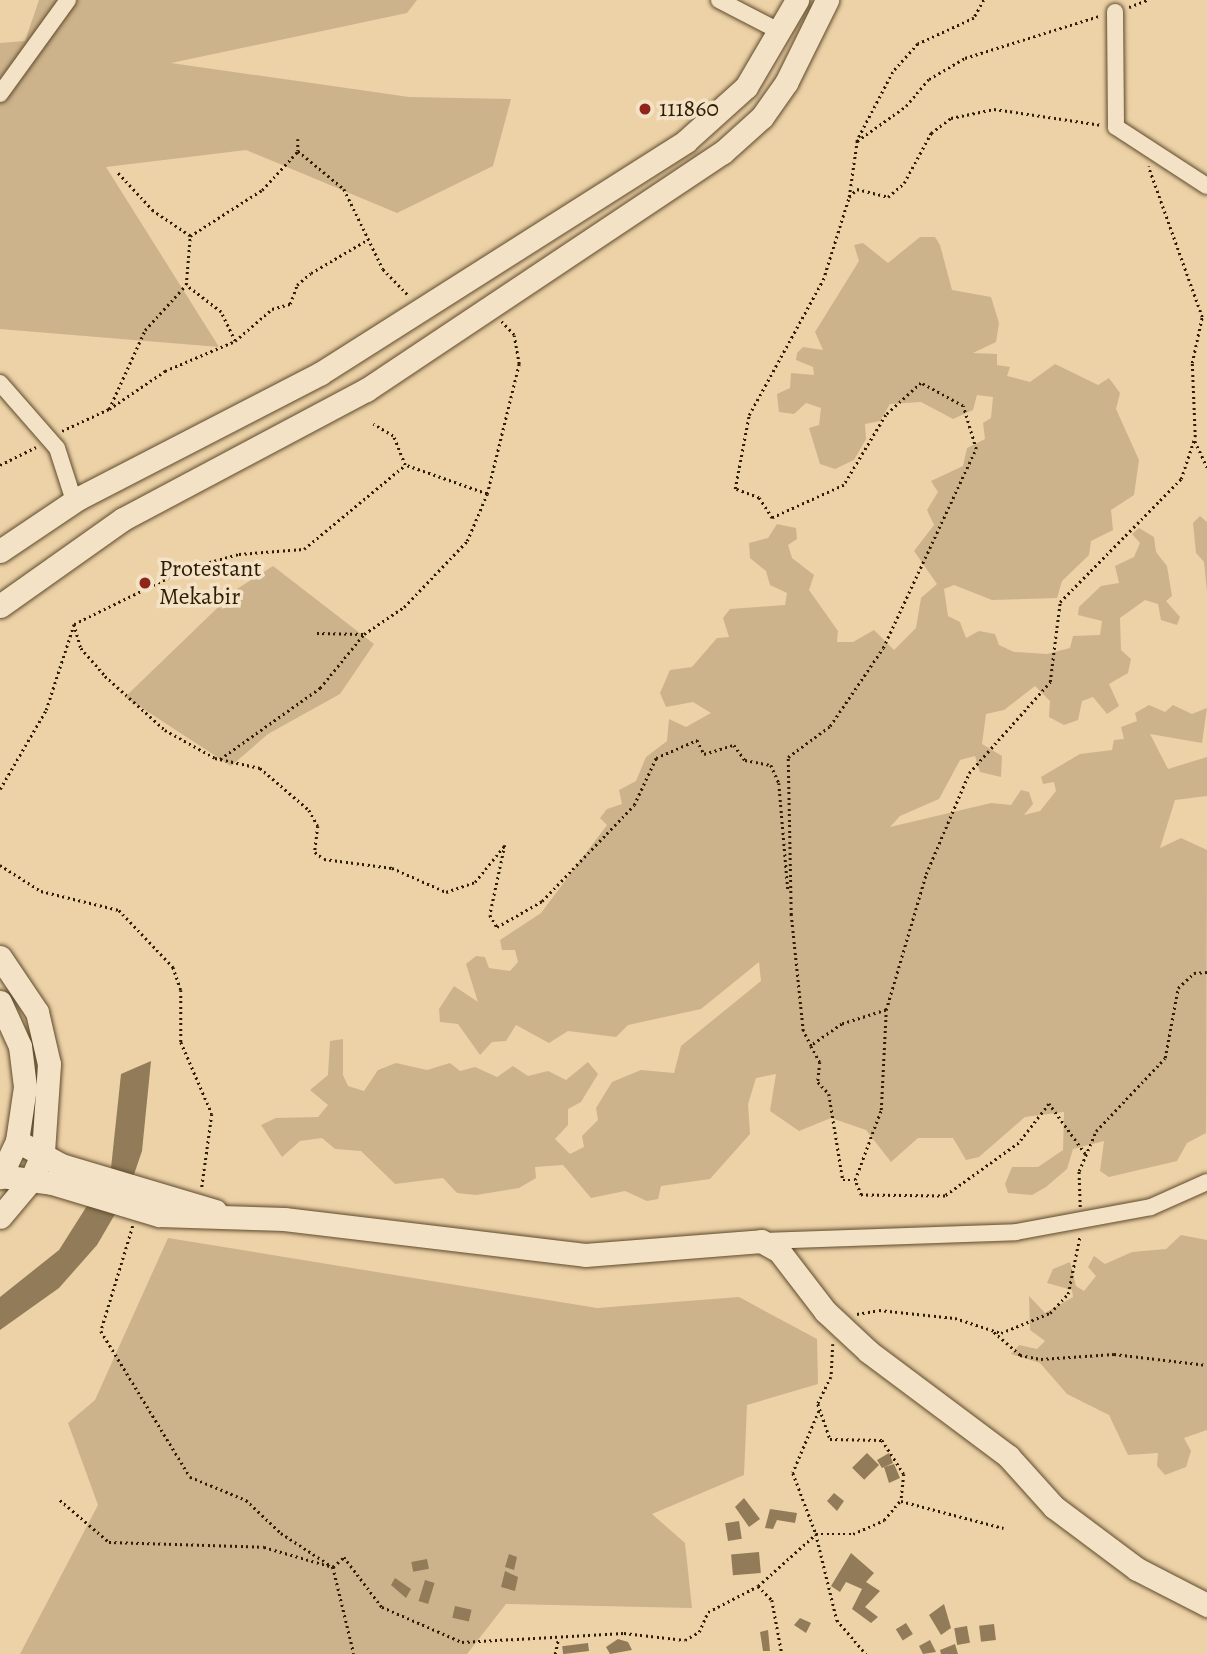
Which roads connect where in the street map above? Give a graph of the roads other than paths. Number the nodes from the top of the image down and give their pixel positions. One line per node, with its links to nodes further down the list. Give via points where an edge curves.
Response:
1 (68, 0): 7 (street)
2 (719, 0): 6 (street)
3 (797, 0): 6 (main road)
4 (827, 0): 12 (main road, via 786,83 752,126 671,191 333,410 77,547)
5 (1115, 12): 8 (street, via 1116,127)
6 (781, 32): 10 (main road, via 746,87 686,141 285,393)
7 (0, 94)
8 (1207, 186)
9 (0, 383): 10 (street, via 48,436)
10 (74, 501): 11 (main road)
11 (0, 551)
12 (0, 606)
13 (0, 957): 16 (main road, via 37,1012 48,1064)
14 (0, 1002): 15 (main road, via 20,1046 25,1087)
15 (17, 1141): 16 (main road); 17 (main road)
16 (43, 1152): 18 (main road); 20 (main road, via 61,1165)
17 (0, 1177): 18 (main road)
18 (31, 1180): 20 (main road, via 139,1209); 21 (main road)
19 (1207, 1182): 22 (street, via 1151,1207 1016,1232)
20 (224, 1214): 22 (main road, via 585,1255)
21 (0, 1217)
22 (761, 1241): 23 (main road, via 779,1251 836,1322 1008,1456 1054,1507 1102,1546)
23 (1207, 1605)

